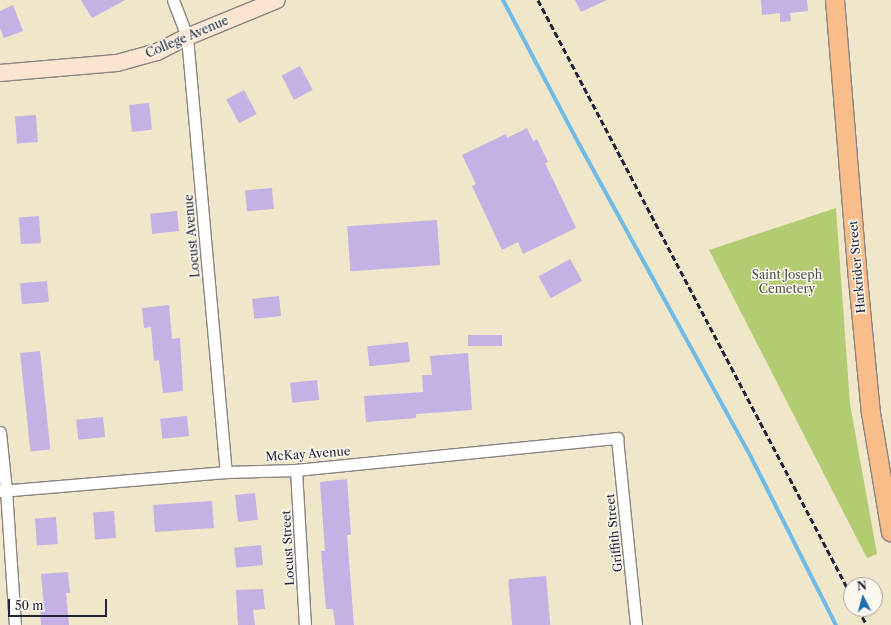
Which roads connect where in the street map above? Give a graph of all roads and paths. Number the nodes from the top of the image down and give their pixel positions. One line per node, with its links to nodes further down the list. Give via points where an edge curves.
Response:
1 (173, 0): 4 (street, Locust Avenue)
2 (277, 0): 4 (street, College Avenue)
3 (835, 0): 11 (main road, Harkrider Street, via 871,413)
4 (187, 37): 5 (street, College Avenue, via 157,52 117,63); 9 (street, Locust Avenue)
5 (0, 73)
6 (0, 432): 10 (street)
7 (617, 438): 8 (street, McKay Avenue); 14 (street, Griffith Street)
8 (296, 470): 9 (street, McKay Avenue); 13 (street, Locust Street)
9 (226, 472): 10 (street, McKay Avenue)
10 (3, 490): 12 (street)
11 (891, 532)
12 (15, 625)
13 (305, 625)
14 (636, 625)

